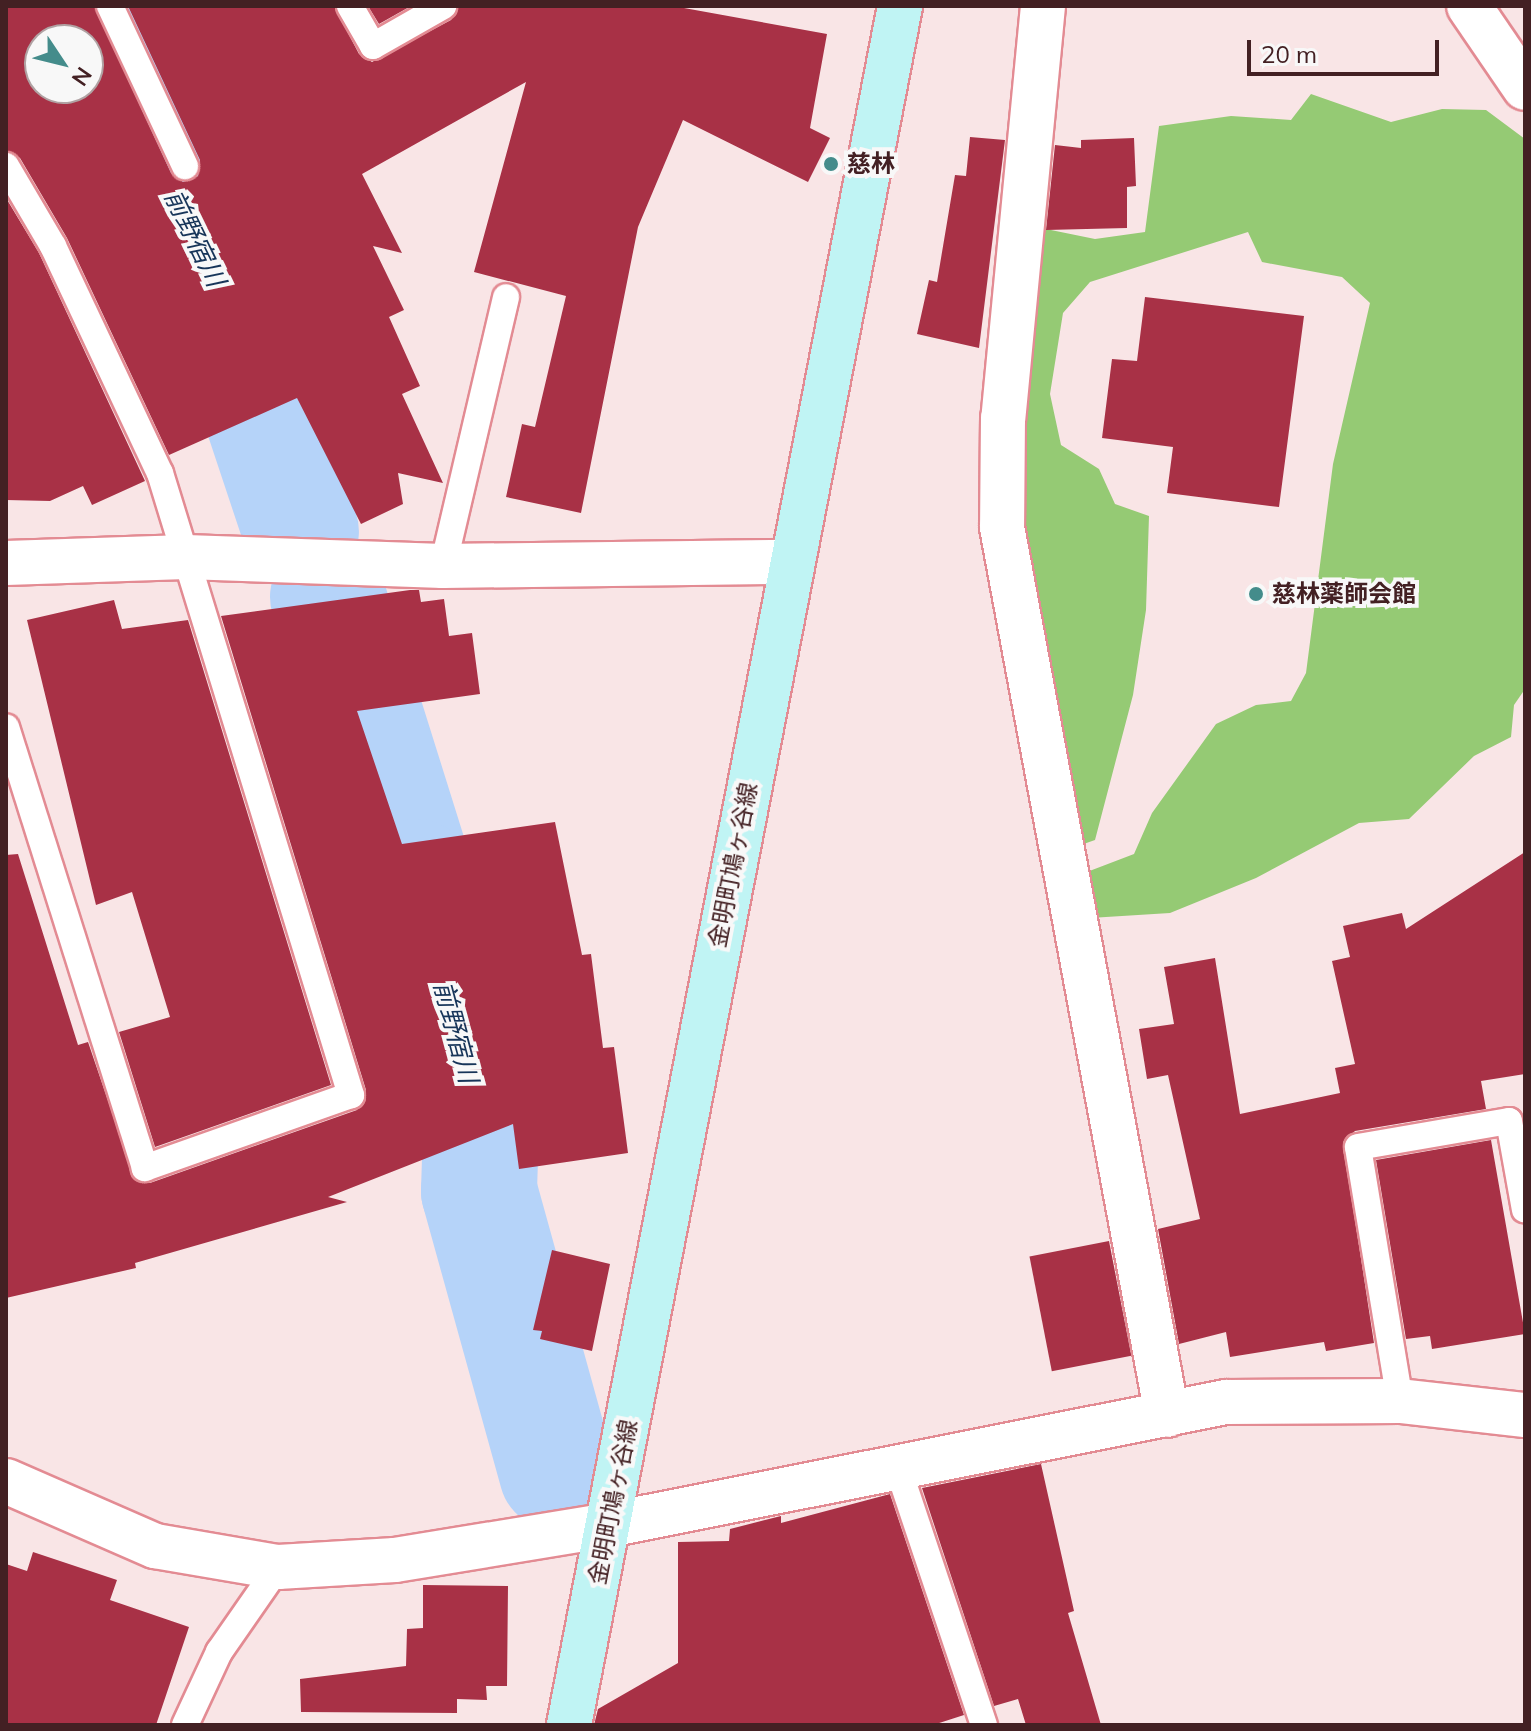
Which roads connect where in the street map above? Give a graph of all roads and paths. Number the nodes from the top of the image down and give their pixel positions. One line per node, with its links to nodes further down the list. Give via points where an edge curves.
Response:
1 (110, 6): 9 (lane)
2 (350, 6): 3 (lane, via 373,46)
3 (443, 6)
4 (900, 6): 12 (main road, 金明町鳩ヶ谷線)
5 (1043, 6): 18 (street, via 1003,418 1002,527)
6 (1469, 6): 7 (street)
7 (1518, 62)
8 (6, 166): 11 (lane, via 53,246 160,473)
9 (185, 166)
10 (506, 297): 14 (lane)
11 (186, 557): 13 (street); 14 (street); 15 (lane, via 351,1095 145,1168)
12 (791, 562): 14 (street); 22 (main road, 金明町鳩ヶ谷線)
13 (6, 563)
14 (443, 566)
15 (6, 727)
16 (1525, 1210): 17 (lane, via 1509,1121 1358,1147)
17 (1400, 1401): 18 (street, via 1226,1402); 19 (street)
18 (1167, 1415): 20 (street)
19 (1525, 1415)
20 (898, 1468): 22 (street); 26 (lane)
21 (6, 1481): 23 (street, via 155,1546)
22 (608, 1525): 23 (street, via 395,1560); 25 (main road, 金明町鳩ヶ谷線)
23 (278, 1567): 24 (lane, via 219,1652)
24 (185, 1725)
25 (569, 1725)
26 (984, 1725)

